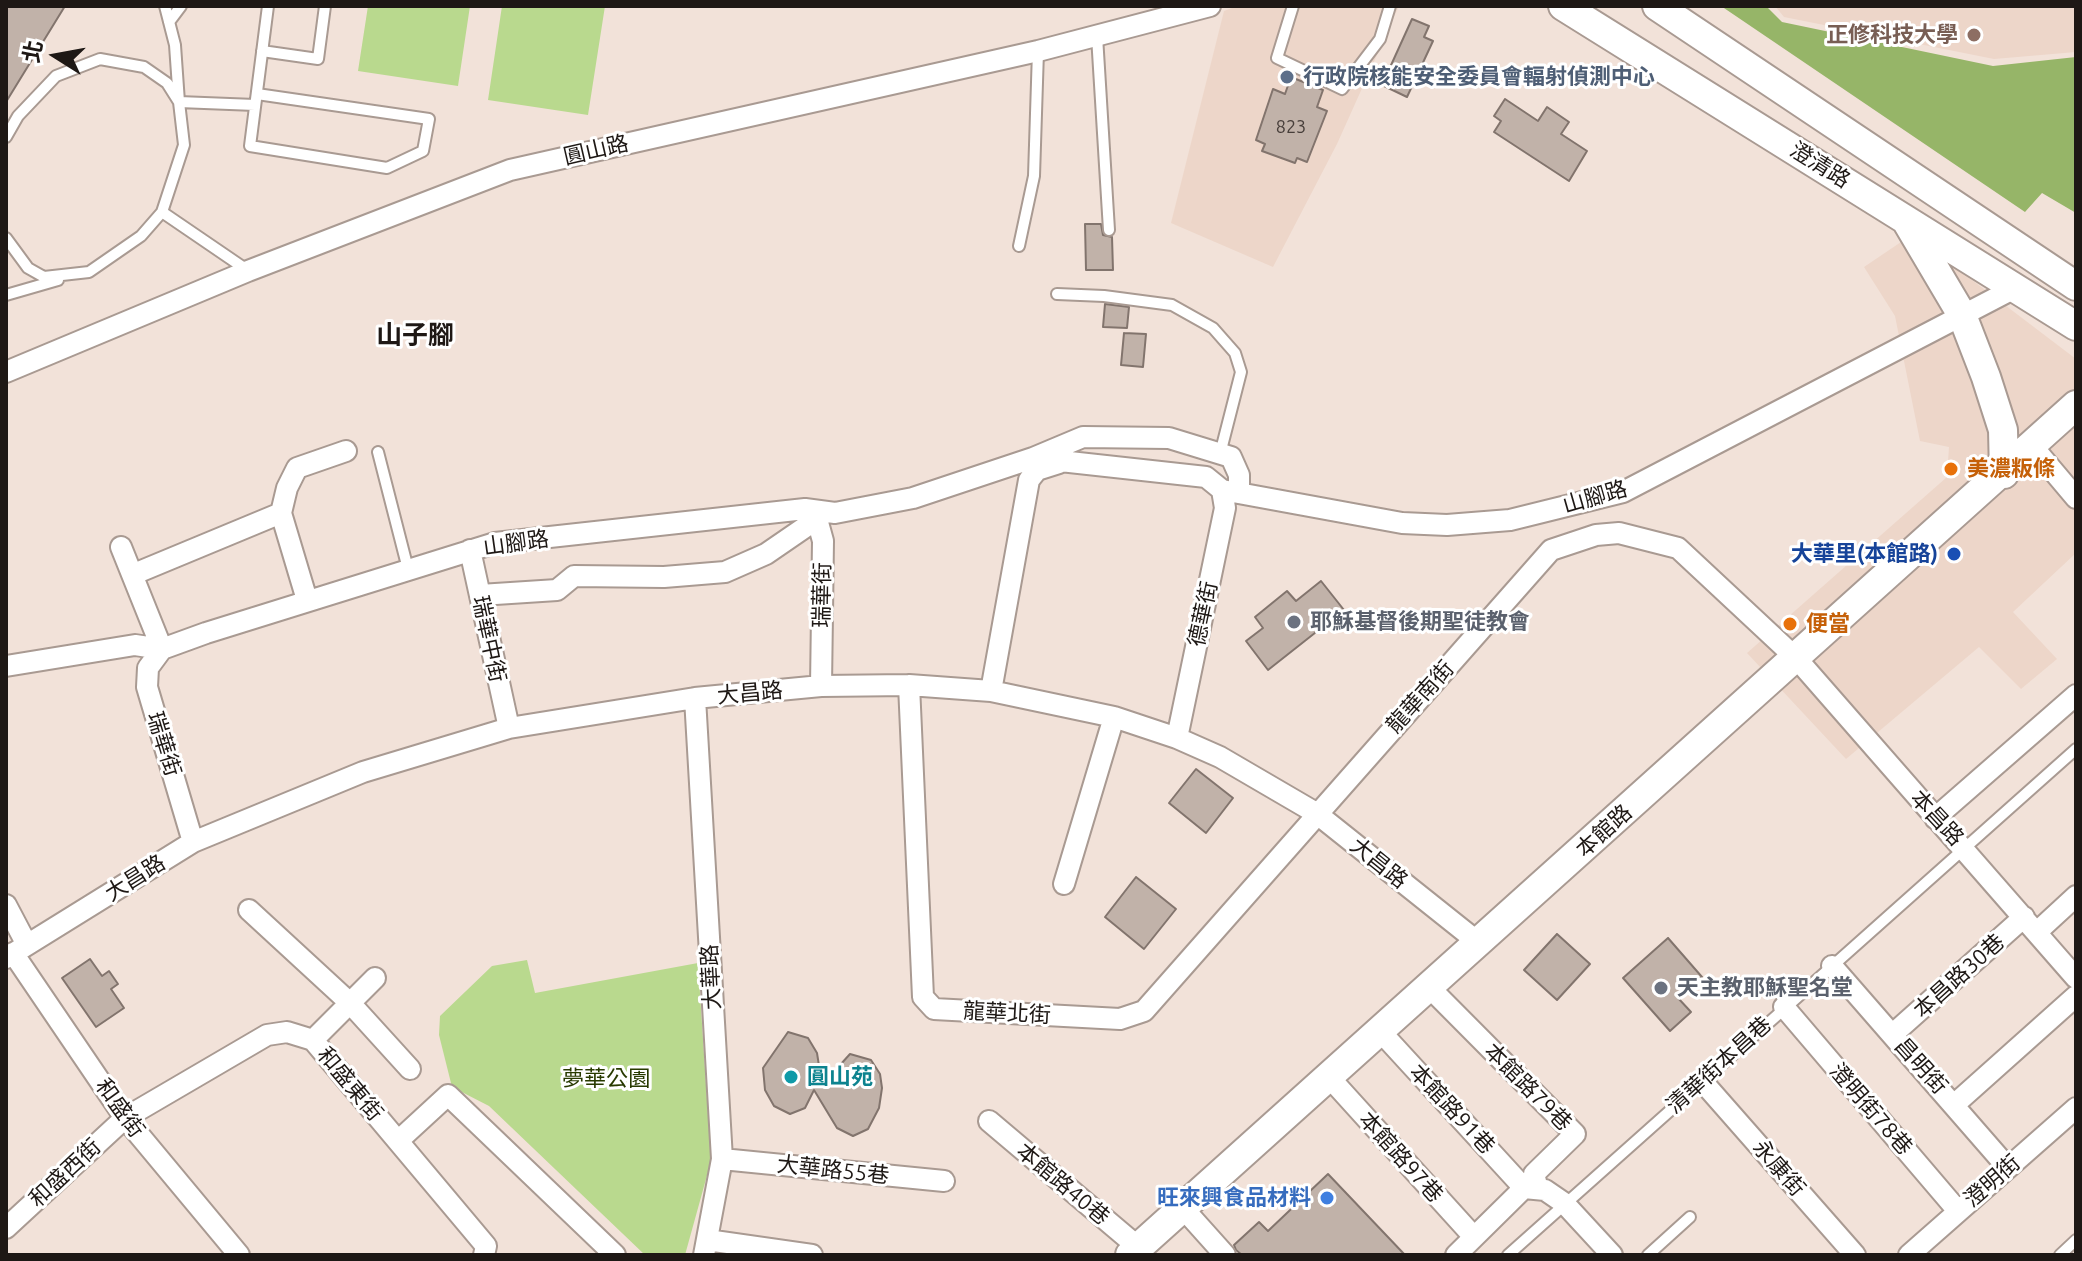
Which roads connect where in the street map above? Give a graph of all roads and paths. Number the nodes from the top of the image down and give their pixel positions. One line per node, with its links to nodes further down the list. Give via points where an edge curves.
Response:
1 (165, 6): 10 (lane)
2 (181, 6): 10 (lane)
3 (268, 6): 12 (lane)
4 (325, 6): 12 (lane, via 318,59)
5 (1210, 6): 11 (street, 圓山路)
6 (1293, 6): 7 (lane, via 1277,58 1342,89 1380,39)
7 (1390, 6)
8 (1563, 6): 19 (street, 澄清路)
9 (1657, 6): 17 (street, 澄清路)
10 (169, 22): 15 (lane)
11 (1097, 36): 13 (street, 圓山路); 20 (lane)
12 (262, 51): 14 (lane)
13 (1038, 51): 22 (lane, via 1034,176); 23 (street, 圓山路, via 510,170)
14 (256, 99): 14 (lane, via 250,146 387,168 423,151 429,119); 15 (lane)
15 (179, 102): 16 (lane, via 167,83 144,67 100,59 56,76 18,116); 18 (lane, via 184,145)
16 (6, 137)
17 (1913, 179): 19 (street); 25 (street, 澄清路)
18 (162, 212): 23 (lane); 24 (lane, via 111,258)
19 (1904, 217): 26 (street, 澄清路); 29 (street)
20 (1109, 230)
21 (6, 238): 24 (lane, via 28,268 44,277)
22 (1019, 246)
23 (248, 271): 31 (street, 圓山路)
24 (68, 277): 28 (lane)
25 (2076, 286)
26 (2013, 289): 29 (street, 山腳路); 30 (street, 澄清路)
27 (1057, 294): 36 (lane, via 1172,305 1213,328 1235,353 1241,372)
28 (6, 295)
29 (1962, 315): 39 (street, via 2003,430); 40 (street, 山腳路, via 1623,492 1538,513 1479,522 1402,523)
30 (2076, 326)
31 (6, 372)
32 (2076, 405): 33 (street, 本館路)
33 (2033, 447): 39 (street, 本館路); 41 (street)
34 (346, 451): 42 (street, via 297,468)
35 (378, 452): 46 (lane)
36 (1220, 454): 37 (street, 山腳路, via 1169,438 1083,437); 40 (street, via 1231,457 1239,475)
37 (1033, 458): 38 (street, 山腳路); 43 (street, 山腳路, via 913,498)
38 (1059, 463): 40 (street, 山腳路, via 1206,477); 55 (street, via 1037,470 1029,480)
39 (2004, 474): 51 (street, 本館路)
40 (1231, 492): 60 (street, 德華街)
41 (2076, 498)
42 (281, 513): 47 (street); 49 (street)
43 (811, 514): 45 (street, 山腳路, via 495,543); 48 (street, via 766,554 725,572 574,576 557,590); 54 (street, 瑞華街, via 823,541)
44 (121, 547): 47 (street)
45 (470, 550): 46 (street, 山腳路); 48 (street, 瑞華中街)
46 (408, 569): 49 (street, 山腳路)
47 (134, 574): 50 (street)
48 (480, 595): 59 (street, 瑞華中街)
49 (307, 600): 50 (street, 山腳路)
50 (162, 649): 52 (street, 山腳路, via 135,645); 64 (street, 瑞華街, via 148,668 147,687)
51 (1797, 659): 62 (street, 龍華南街, via 1678,548 1619,533 1596,535 1551,550); 63 (street, 本昌路); 71 (street, 本館路)
52 (6, 666)
53 (909, 685): 54 (street, 大昌路); 55 (street, 大昌路); 62 (street, 龍華北街, via 923,997 934,1009 1120,1019 1144,1011)
54 (821, 686): 57 (street, 大昌路)
55 (991, 691): 58 (street, 大昌路)
56 (2076, 695): 63 (street)
57 (695, 698): 59 (street, 大昌路); 91 (street, 大華路)
58 (1114, 717): 60 (street, 大昌路); 66 (street)
59 (509, 728): 64 (street, 大昌路, via 363,772)
60 (1177, 738): 62 (street, 大昌路)
61 (2076, 749): 65 (lane, 清華街本昌巷)
62 (1316, 813): 71 (street, 大昌路)
63 (1935, 818): 65 (street, 本昌路)
64 (193, 842): 72 (street, 大昌路)
65 (1966, 850): 70 (street, 本昌路); 73 (lane, 清華街本昌巷)
66 (1064, 884)
67 (2076, 896): 70 (street, 本昌路30巷)
68 (6, 905): 72 (street, 和盛街)
69 (249, 910): 78 (street)
70 (2031, 924): 75 (street, 本昌路); 81 (street, 本昌路30巷)
71 (1479, 943): 76 (street, 本館路)
72 (15, 951): 88 (street, 和盛街)
73 (1832, 966): 79 (lane, 清華街本昌巷); 81 (street, 昌明街)
74 (375, 978): 78 (street)
75 (2076, 978)
76 (1429, 987): 80 (street, 本館路); 94 (street, 本館路79巷, via 1575,1134 1534,1174)
77 (2076, 996): 86 (street)
78 (350, 1003): 82 (street); 83 (street)
79 (1784, 1007): 85 (lane, 清華街本昌巷); 97 (street, 澄明街78巷)
80 (1380, 1031): 84 (street, 本館路); 94 (street, 本館路91巷)
81 (1893, 1034): 86 (street, 昌明街)
82 (313, 1040): 88 (street, 和盛東街, via 287,1032 267,1035); 90 (street, 和盛東街)
83 (410, 1069)
84 (1329, 1077): 96 (street, 本館路); 100 (street, 本館路97巷)
85 (1702, 1081): 95 (lane, 清華街本昌巷); 114 (street, 永康街)
86 (1955, 1104): 92 (street, 昌明街)
87 (2076, 1108): 92 (street, 澄明街)
88 (125, 1118): 99 (street, 和盛西街); 105 (street, 和盛街)
89 (989, 1121): 103 (street, 本館路40巷)
90 (398, 1141): 106 (street, 和盛東街, via 486,1246); 107 (street, via 448,1095)
91 (722, 1159): 93 (street, 大華路55巷); 102 (street, 大華路)
92 (2008, 1168): 97 (street, 澄明街)
93 (944, 1181)
94 (1531, 1189): 95 (street, 本館路91巷); 100 (street)
95 (1564, 1203): 111 (lane, 清華街本昌巷); 112 (street, 本館路91巷)
96 (1182, 1207): 103 (street, 本館路); 109 (street)
97 (1958, 1211): 104 (street, 澄明街)
98 (1690, 1217): 113 (lane)
99 (6, 1228)
100 (1474, 1237): 110 (street)
101 (2076, 1240): 115 (lane)
102 (706, 1248): 108 (street)
103 (1134, 1251)
104 (1918, 1253)
105 (239, 1255)
106 (484, 1255)
107 (615, 1255)
108 (812, 1255)
109 (1225, 1255)
110 (1456, 1255)
111 (1508, 1255)
112 (1612, 1255)
113 (1648, 1255)
114 (1855, 1255)
115 (2060, 1255)

